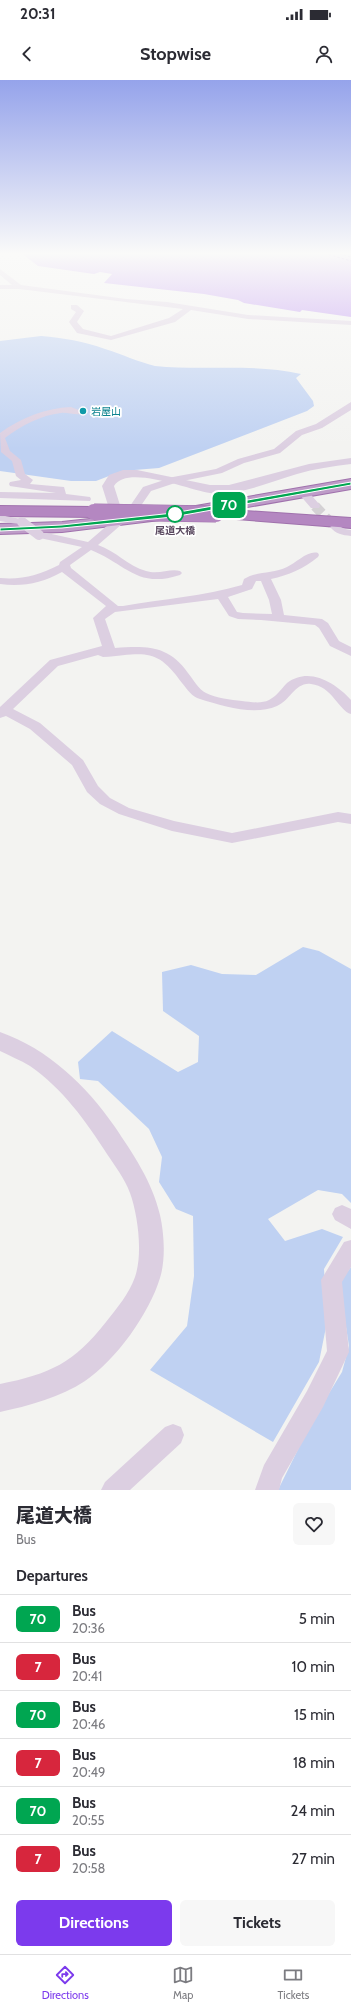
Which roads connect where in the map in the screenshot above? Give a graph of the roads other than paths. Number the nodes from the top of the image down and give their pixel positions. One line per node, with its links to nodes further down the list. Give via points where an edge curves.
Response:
1 (76, 318): 2 (street, via 74,322 80,331 111,338)
2 (175, 318)
3 (262, 318): 4 (street)
4 (351, 323)
5 (351, 405): 9 (street, via 344,412 319,426 299,433 277,451 241,461 219,471)
6 (80, 412): 7 (street, via 66,408 56,410 31,420)
7 (0, 438): 13 (street, via 6,452 16,460 21,476 28,480 14,484 60,489)
8 (351, 461): 9 (street, via 308,467 255,483 220,489)
9 (172, 481): 18 (street, via 147,489 134,508); 18 (street, via 145,473 114,477 108,482 108,486)
10 (351, 484): 11 (highway)
11 (303, 492): 15 (street); 18 (highway, via 173,515)
12 (0, 495): 13 (street)
13 (61, 496): 14 (street)
14 (90, 506): 16 (highway); 19 (highway, bridge)
15 (314, 506)
16 (0, 511)
17 (0, 518): 23 (street, bridge, via 22,522 39,535)
18 (119, 521): 21 (highway, via 62,527); 23 (street)
19 (351, 523)
20 (335, 527): 22 (street, via 342,532)
21 (0, 529)
22 (351, 533)
23 (89, 547): 25 (street, via 64,564); 26 (street, via 111,555 136,572 162,577)
24 (314, 555): 27 (street, via 286,574)
25 (64, 567): 28 (street, via 30,582); 30 (street, via 112,605)
26 (176, 573)
27 (265, 578): 29 (street, via 253,578 248,581 248,587); 31 (street, via 275,600)
28 (0, 581)
29 (223, 594): 30 (street); 31 (street, via 222,598 233,614)
30 (112, 609): 32 (street, via 99,618 110,648)
31 (278, 619): 33 (street, via 318,622 324,626 334,643)
32 (101, 650): 34 (street, via 152,651 163,655 172,660 195,691 202,696 264,706 283,698 298,682 315,681 323,682 332,688); 35 (street, via 54,663)
33 (351, 652)
34 (351, 710)
35 (3, 712): 36 (street, via 35,726 78,763 92,789 106,801 124,811 172,826 232,838 338,817)
36 (351, 819)
37 (0, 1040): 39 (street, via 37,1060 90,1109 127,1164 141,1191 148,1216 151,1252 148,1277 134,1307 101,1350 75,1372 34,1391)
38 (351, 1249): 42 (street, via 331,1280 338,1352 315,1399 272,1473)
39 (0, 1398)
40 (173, 1435): 41 (street)
41 (113, 1490)
42 (266, 1490)

